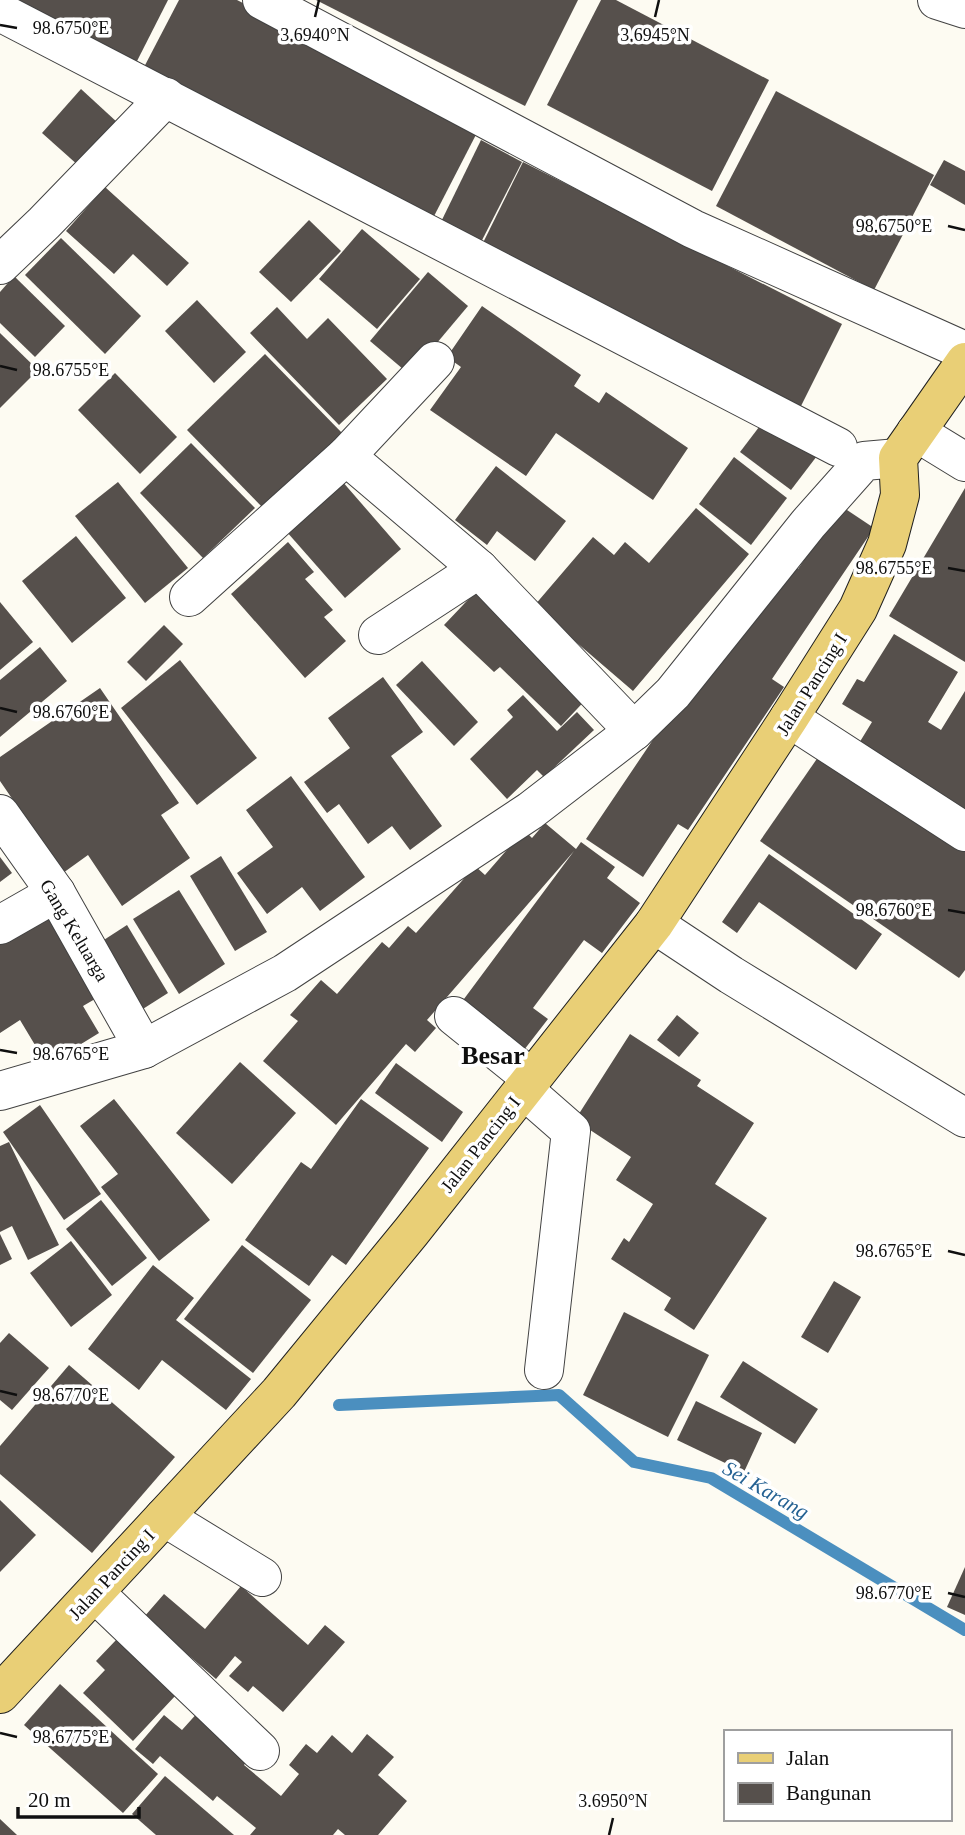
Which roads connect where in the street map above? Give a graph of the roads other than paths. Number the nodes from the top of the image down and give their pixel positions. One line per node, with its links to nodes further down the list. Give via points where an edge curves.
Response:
1 (262, 0): 7 (street, via 693,229)
2 (937, 0): 3 (street)
3 (965, 9)
4 (0, 12): 5 (street)
5 (166, 97): 6 (street); 11 (street)
6 (0, 265)
7 (965, 351)
8 (435, 361): 12 (street)
9 (965, 362): 10 (main road)
10 (907, 445): 13 (street); 17 (main road, Jalan Pancing I, via 887,544 858,609); 18 (street, via 864,461 673,692)
11 (838, 447)
12 (346, 456): 14 (street); 15 (street)
13 (965, 462)
14 (479, 569): 16 (street); 18 (street)
15 (189, 597)
16 (378, 635)
17 (789, 718): 20 (street); 22 (main road, Jalan Pancing I)
18 (634, 732): 25 (street, via 530,811 285,973)
19 (0, 814): 21 (street, Gang Keluarga)
20 (965, 832)
21 (56, 893): 23 (street); 25 (street, Gang Keluarga)
22 (654, 924): 26 (main road, Jalan Pancing I); 28 (street)
23 (0, 925)
24 (454, 1016): 26 (street)
25 (144, 1049): 27 (street)
26 (527, 1084): 29 (street, via 571,1131); 30 (main road, Jalan Pancing I, via 279,1393)
27 (0, 1091)
28 (965, 1118)
29 (544, 1370)
30 (164, 1517): 31 (street); 32 (main road, Jalan Pancing I)
31 (262, 1577)
32 (94, 1593): 33 (main road, Jalan Pancing I); 34 (street)
33 (0, 1694)
34 (260, 1751)

